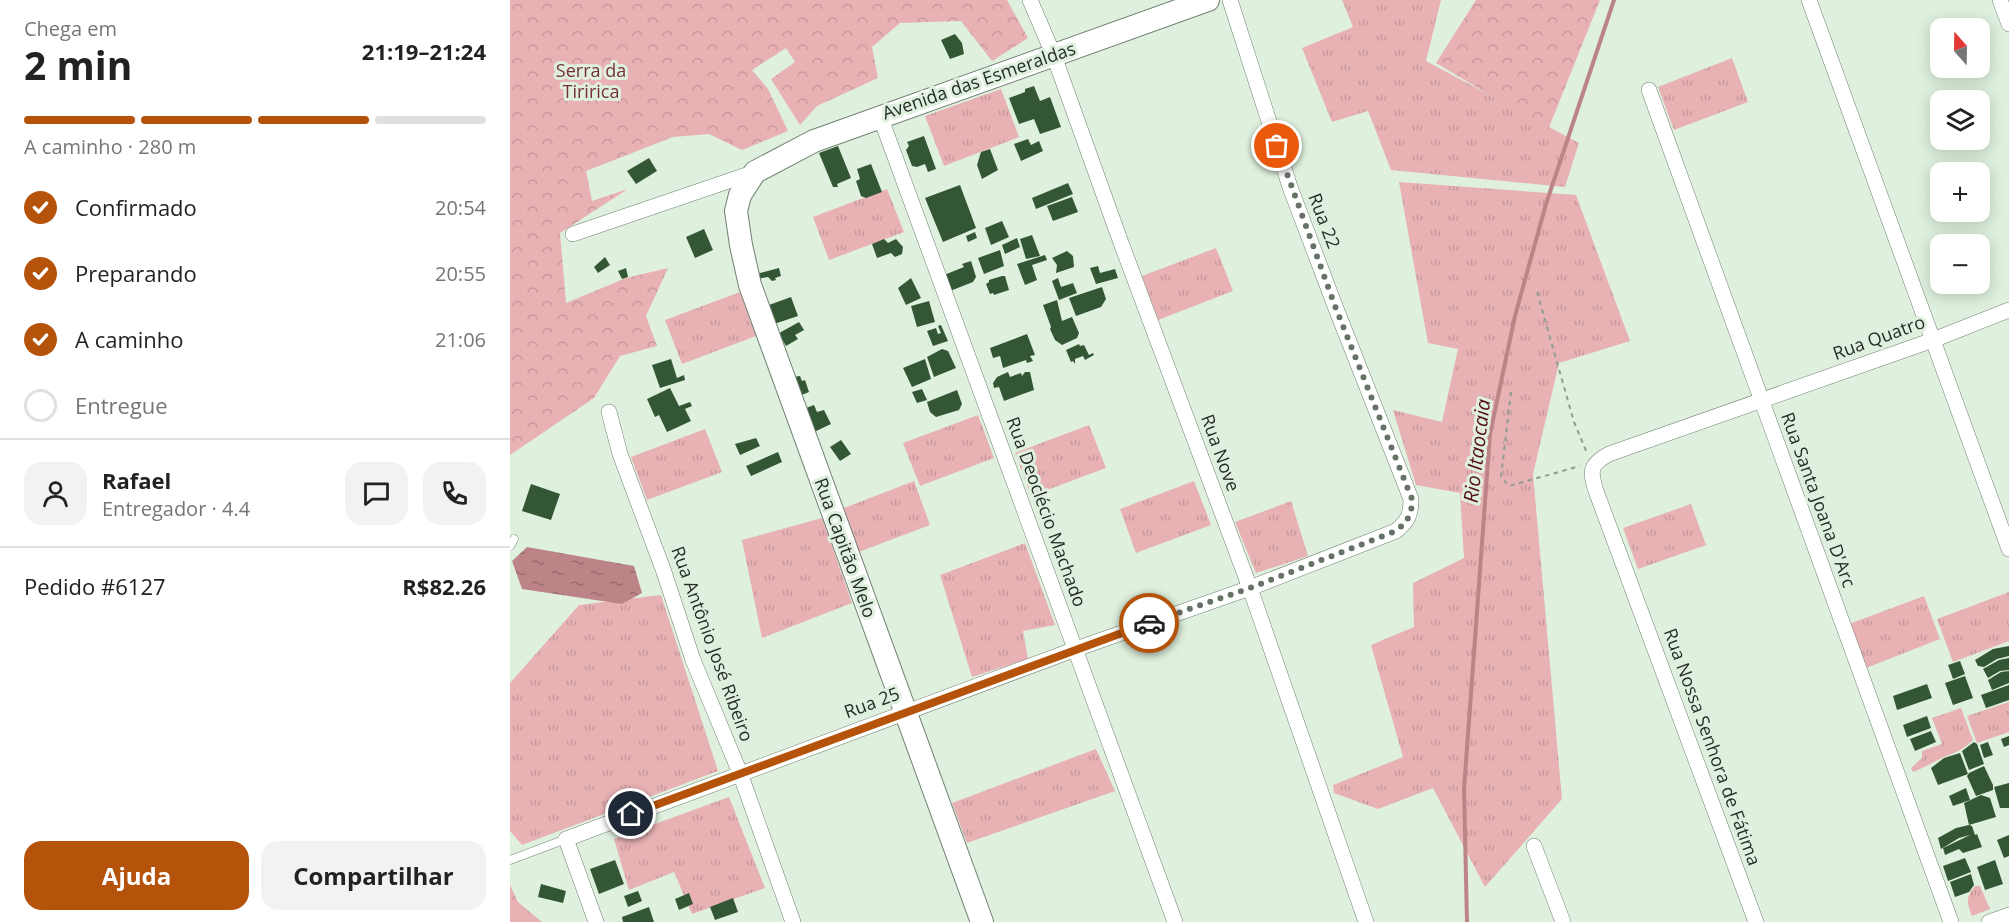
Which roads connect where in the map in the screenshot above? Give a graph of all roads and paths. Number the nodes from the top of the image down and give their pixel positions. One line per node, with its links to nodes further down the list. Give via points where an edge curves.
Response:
1 (1030, 0): 7 (street, Rua Nove)
2 (1208, 0): 7 (main road, Avenida das Esmeraldas)
3 (1230, 0): 20 (street, Rua 22, via 1290,187 1412,499 1412,513 1396,531)
4 (1809, 0): 14 (street)
5 (2000, 0): 6 (street)
6 (2009, 24)
7 (1054, 56): 9 (main road, Avenida das Esmeraldas); 20 (street, Rua Nove)
8 (1649, 90): 16 (street, Rua Santa Joana D'Arc)
9 (880, 116): 10 (main road, Avenida das Esmeraldas, via 814,141); 21 (street, Rua Deoclécio Machado)
10 (755, 172): 11 (street); 22 (main road, Rua Capitão Melo, via 740,195 736,211 750,285)
11 (573, 234)
12 (1536, 292): 18 (path, via 1574,422)
13 (2009, 310): 14 (street, Rua Quatro)
14 (1933, 340): 16 (street, Rua Quatro); 19 (street)
15 (1511, 392): 18 (path, via 1501,477 1509,486)
16 (1761, 400): 18 (street, Rua Quatro, via 1609,454); 35 (street, Rua Santa Joana D'Arc)
17 (609, 412): 23 (street, Rua Antônio José Ribeiro, via 620,454 693,660)
18 (1592, 465): 34 (street, Rua Nossa Senhora de Fátima, via 1596,491)
19 (2009, 549)
20 (1250, 588): 21 (street, Rua 25); 32 (street, Rua Nove)
21 (1076, 649): 22 (street, Rua 25); 31 (street, Rua Deoclécio Machado)
22 (905, 712): 23 (street, Rua 25); 30 (main road, Rua Capitão Melo)
23 (740, 773): 24 (street, Rua 25); 29 (street, Rua Antônio José Ribeiro)
24 (566, 839): 26 (lane, Rua 25); 28 (street)
25 (1534, 846): 33 (street)
26 (510, 860)
27 (2009, 915): 36 (street)
28 (596, 922)
29 (793, 922)
30 (982, 922)
31 (1175, 922)
32 (1366, 922)
33 (1563, 922)
34 (1756, 922)
35 (1951, 922)
36 (1989, 922)

